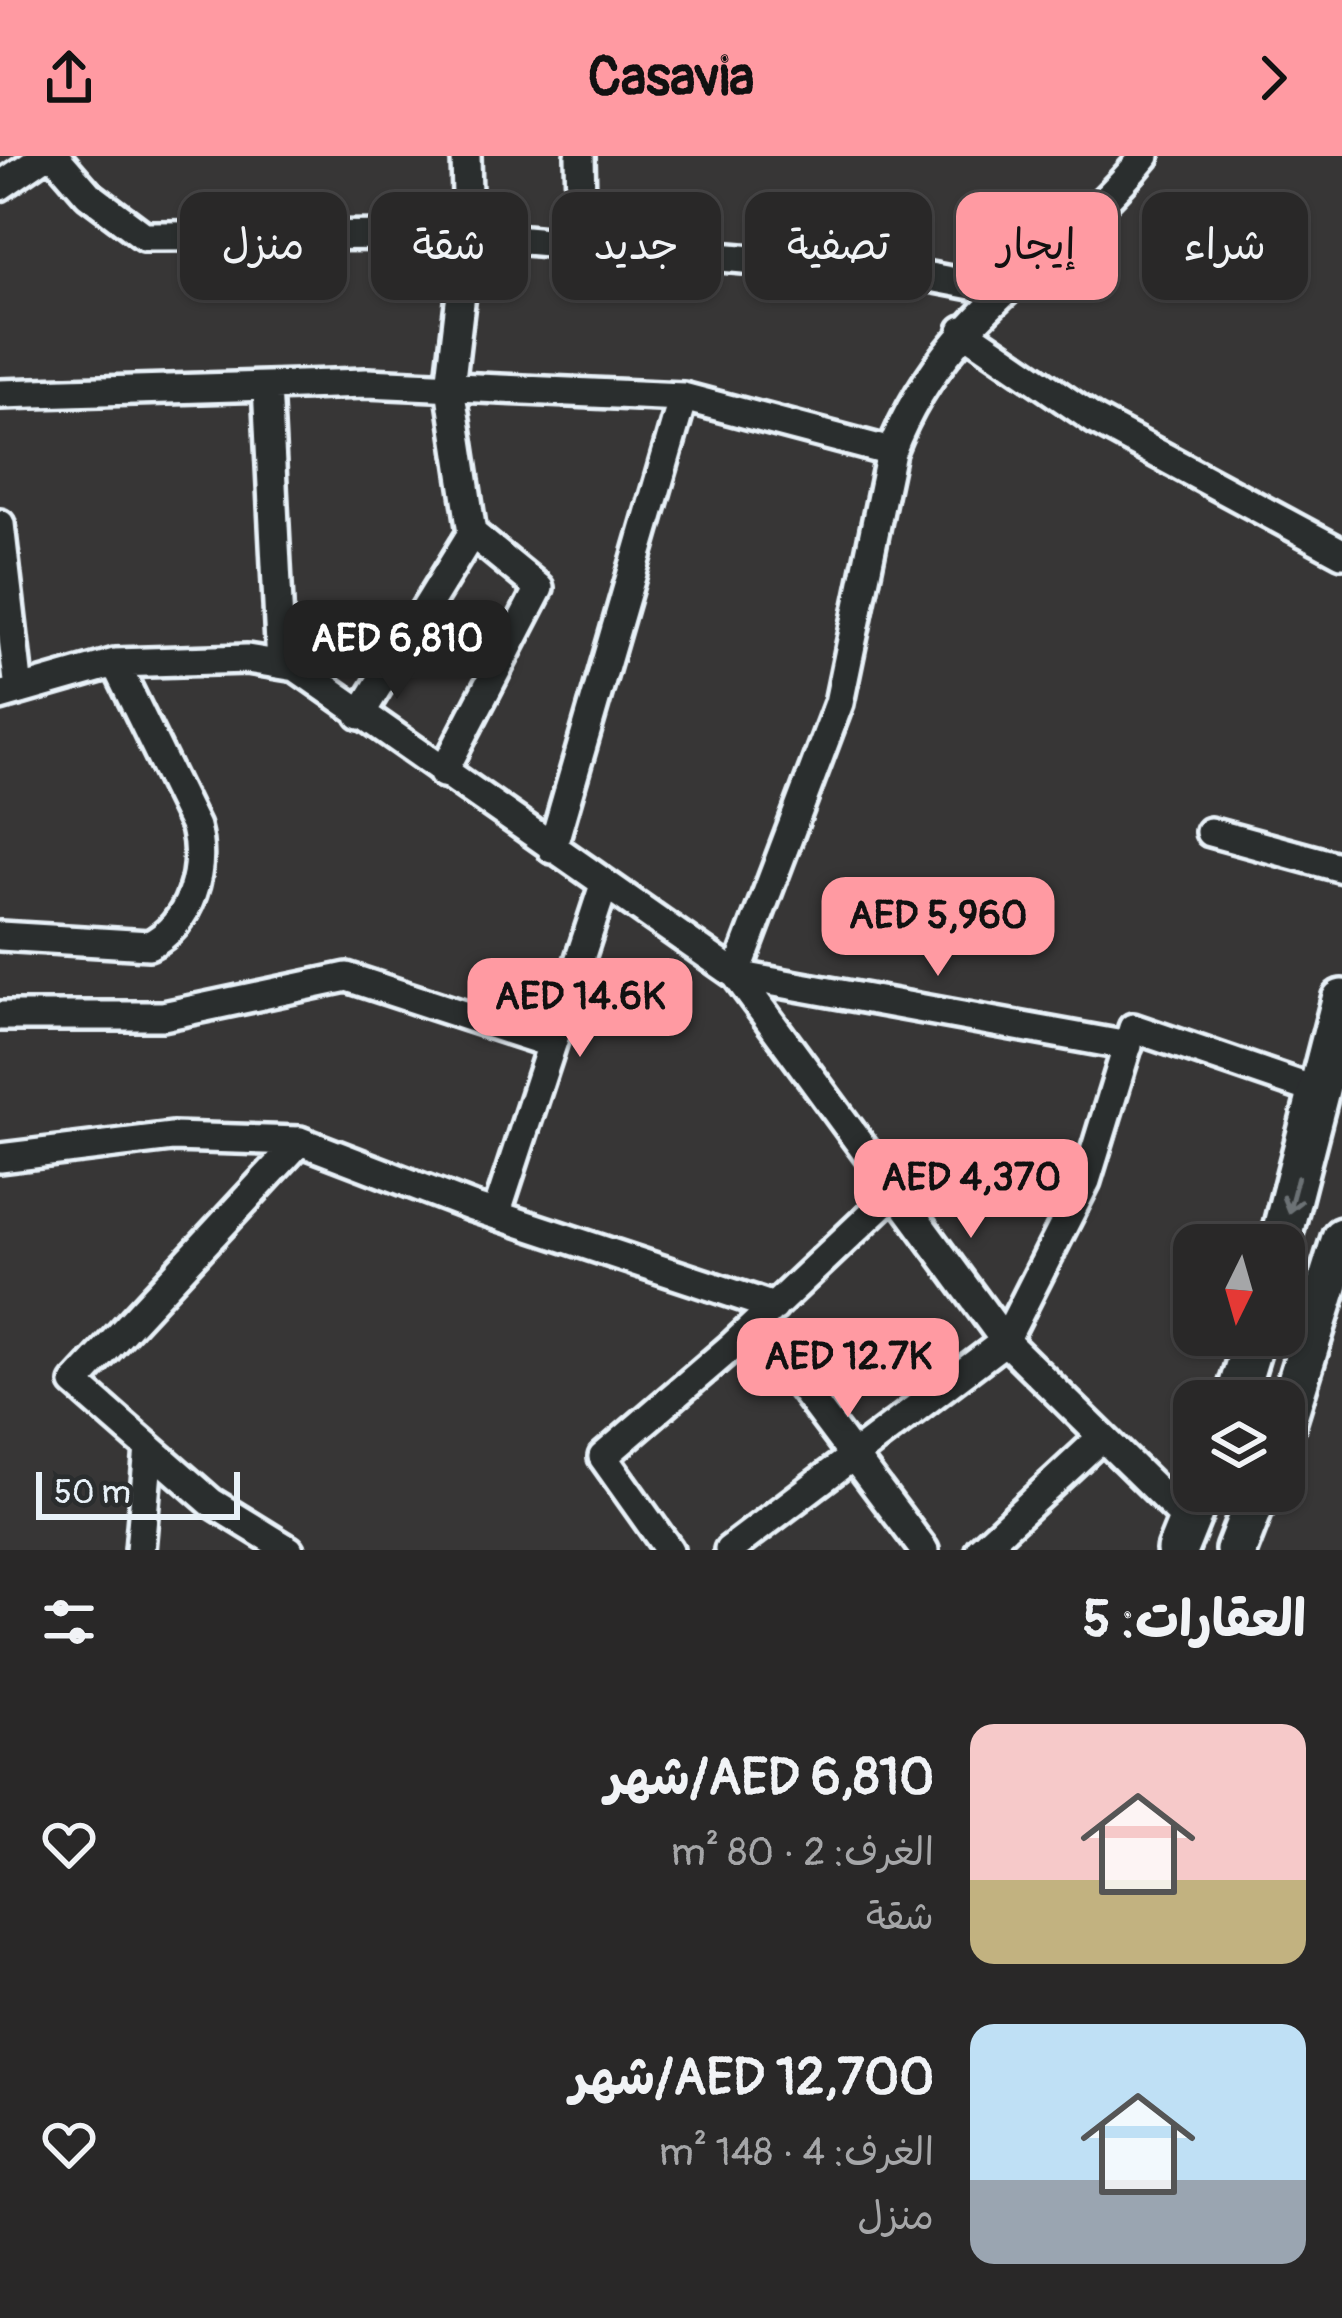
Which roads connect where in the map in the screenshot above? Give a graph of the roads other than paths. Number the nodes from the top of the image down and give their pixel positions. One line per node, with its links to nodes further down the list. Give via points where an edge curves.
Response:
1 (44, 156): 6 (street)
2 (55, 156): 10 (street, via 88,194 144,236)
3 (466, 156): 7 (street)
4 (580, 156): 8 (street)
5 (1145, 156): 9 (street)
6 (0, 186)
7 (467, 192)
8 (581, 192)
9 (1107, 192)
10 (371, 236)
11 (721, 258): 12 (street)
12 (956, 282)
13 (460, 300): 17 (street)
14 (994, 300): 15 (street)
15 (963, 330): 20 (street, via 906,411); 23 (street, via 1095,420)
16 (266, 386): 17 (street); 18 (street); 25 (street)
17 (450, 387): 19 (street); 22 (street)
18 (0, 394)
19 (683, 397): 20 (street); 30 (street)
20 (890, 452): 34 (street, via 839,703)
21 (0, 524): 26 (street)
22 (472, 533): 27 (street); 28 (street, via 539,588)
23 (1342, 553)
24 (115, 663): 25 (street); 26 (street); 33 (street, via 195,826 200,879 165,937 149,945)
25 (281, 664): 27 (street)
26 (9, 693)
27 (361, 715): 28 (street)
28 (443, 773): 30 (street)
29 (1210, 832): 31 (street)
30 (552, 849): 32 (street)
31 (1342, 868)
32 (604, 885): 34 (street); 37 (street)
33 (0, 936)
34 (736, 975): 38 (street); 42 (street)
35 (1342, 1000): 39 (street)
36 (0, 1016): 37 (street, via 163,1016 347,977)
37 (552, 1044): 43 (street)
38 (1128, 1046): 39 (street, via 1133,1028); 47 (street, via 1086,1181)
39 (1320, 1092): 44 (street, one-way to 44)
40 (300, 1142): 41 (street, via 172,1137); 43 (street); 50 (street, via 75,1384)
41 (0, 1157)
42 (896, 1192): 46 (street); 47 (street)
43 (496, 1215): 46 (street)
44 (1285, 1224)
45 (1342, 1238): 48 (street)
46 (765, 1316): 51 (street); 56 (street, via 603,1457)
47 (1005, 1340): 49 (street); 51 (street)
48 (1298, 1380)
49 (1102, 1437): 53 (street); 59 (street)
50 (149, 1448): 54 (street); 55 (street, via 212,1502)
51 (853, 1456): 57 (street); 58 (street)
52 (1251, 1512): 60 (street)
53 (1189, 1521)
54 (140, 1550)
55 (289, 1550)
56 (669, 1550)
57 (729, 1550)
58 (924, 1550)
59 (980, 1550)
60 (1236, 1550)

